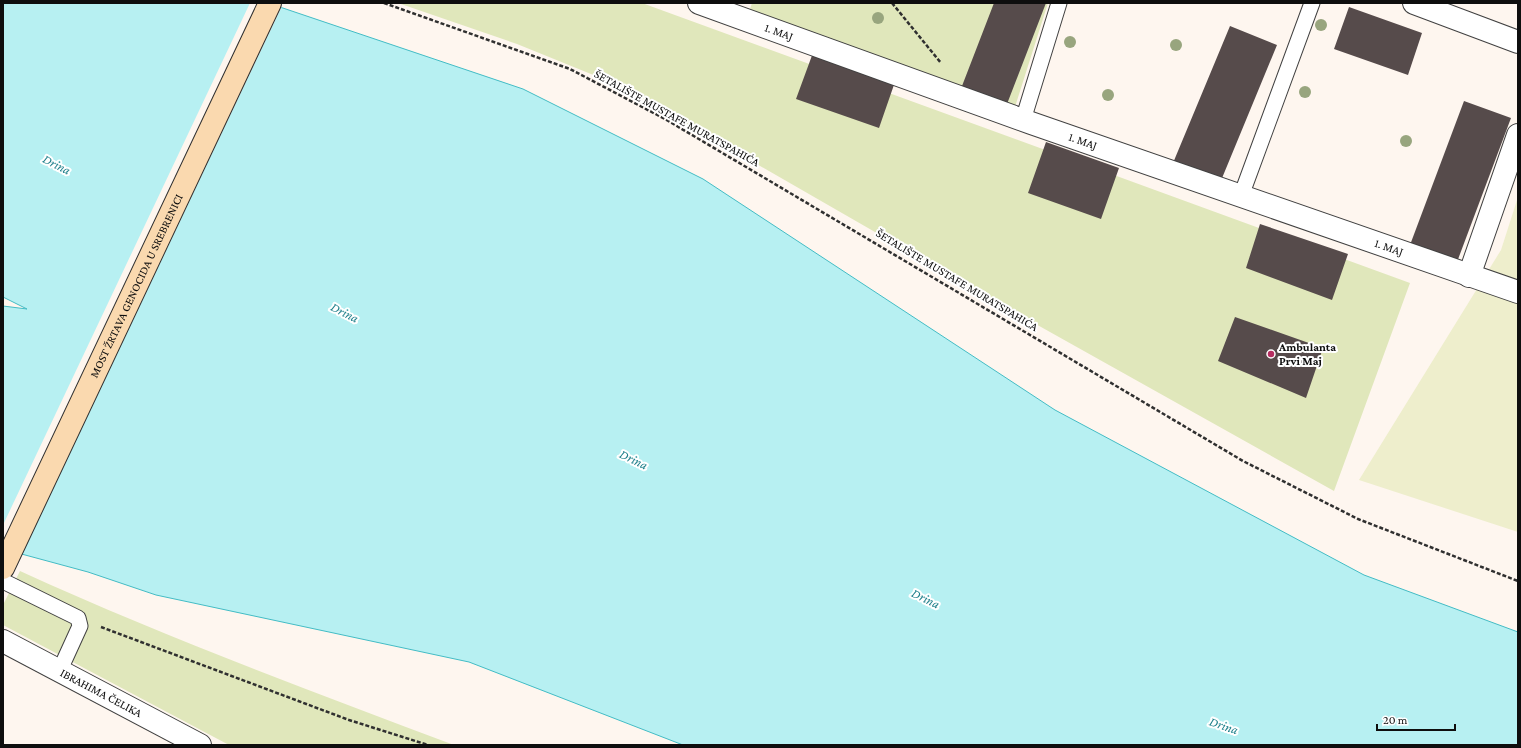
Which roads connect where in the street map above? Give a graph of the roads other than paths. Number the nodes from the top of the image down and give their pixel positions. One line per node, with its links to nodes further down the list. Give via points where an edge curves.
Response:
1 (270, 3): 12 (main road, MOST ŽRTAVA GENOCIDA U SREBRENICI)
2 (699, 3): 7 (street, 1. MAJ)
3 (1059, 3): 7 (lane)
4 (1312, 3): 9 (lane)
5 (1414, 3): 6 (street)
6 (1518, 42)
7 (1023, 120): 9 (street, 1. MAJ)
8 (1518, 135): 10 (street)
9 (1241, 196): 10 (street, 1. MAJ)
10 (1469, 276): 11 (street, 1. MAJ)
11 (1518, 292)
12 (3, 568)
13 (3, 581): 15 (lane, via 78,618 80,626)
14 (3, 641): 15 (street, IBRAHIMA ČELIKA)
15 (59, 672): 16 (street, IBRAHIMA ČELIKA)
16 (200, 745)

